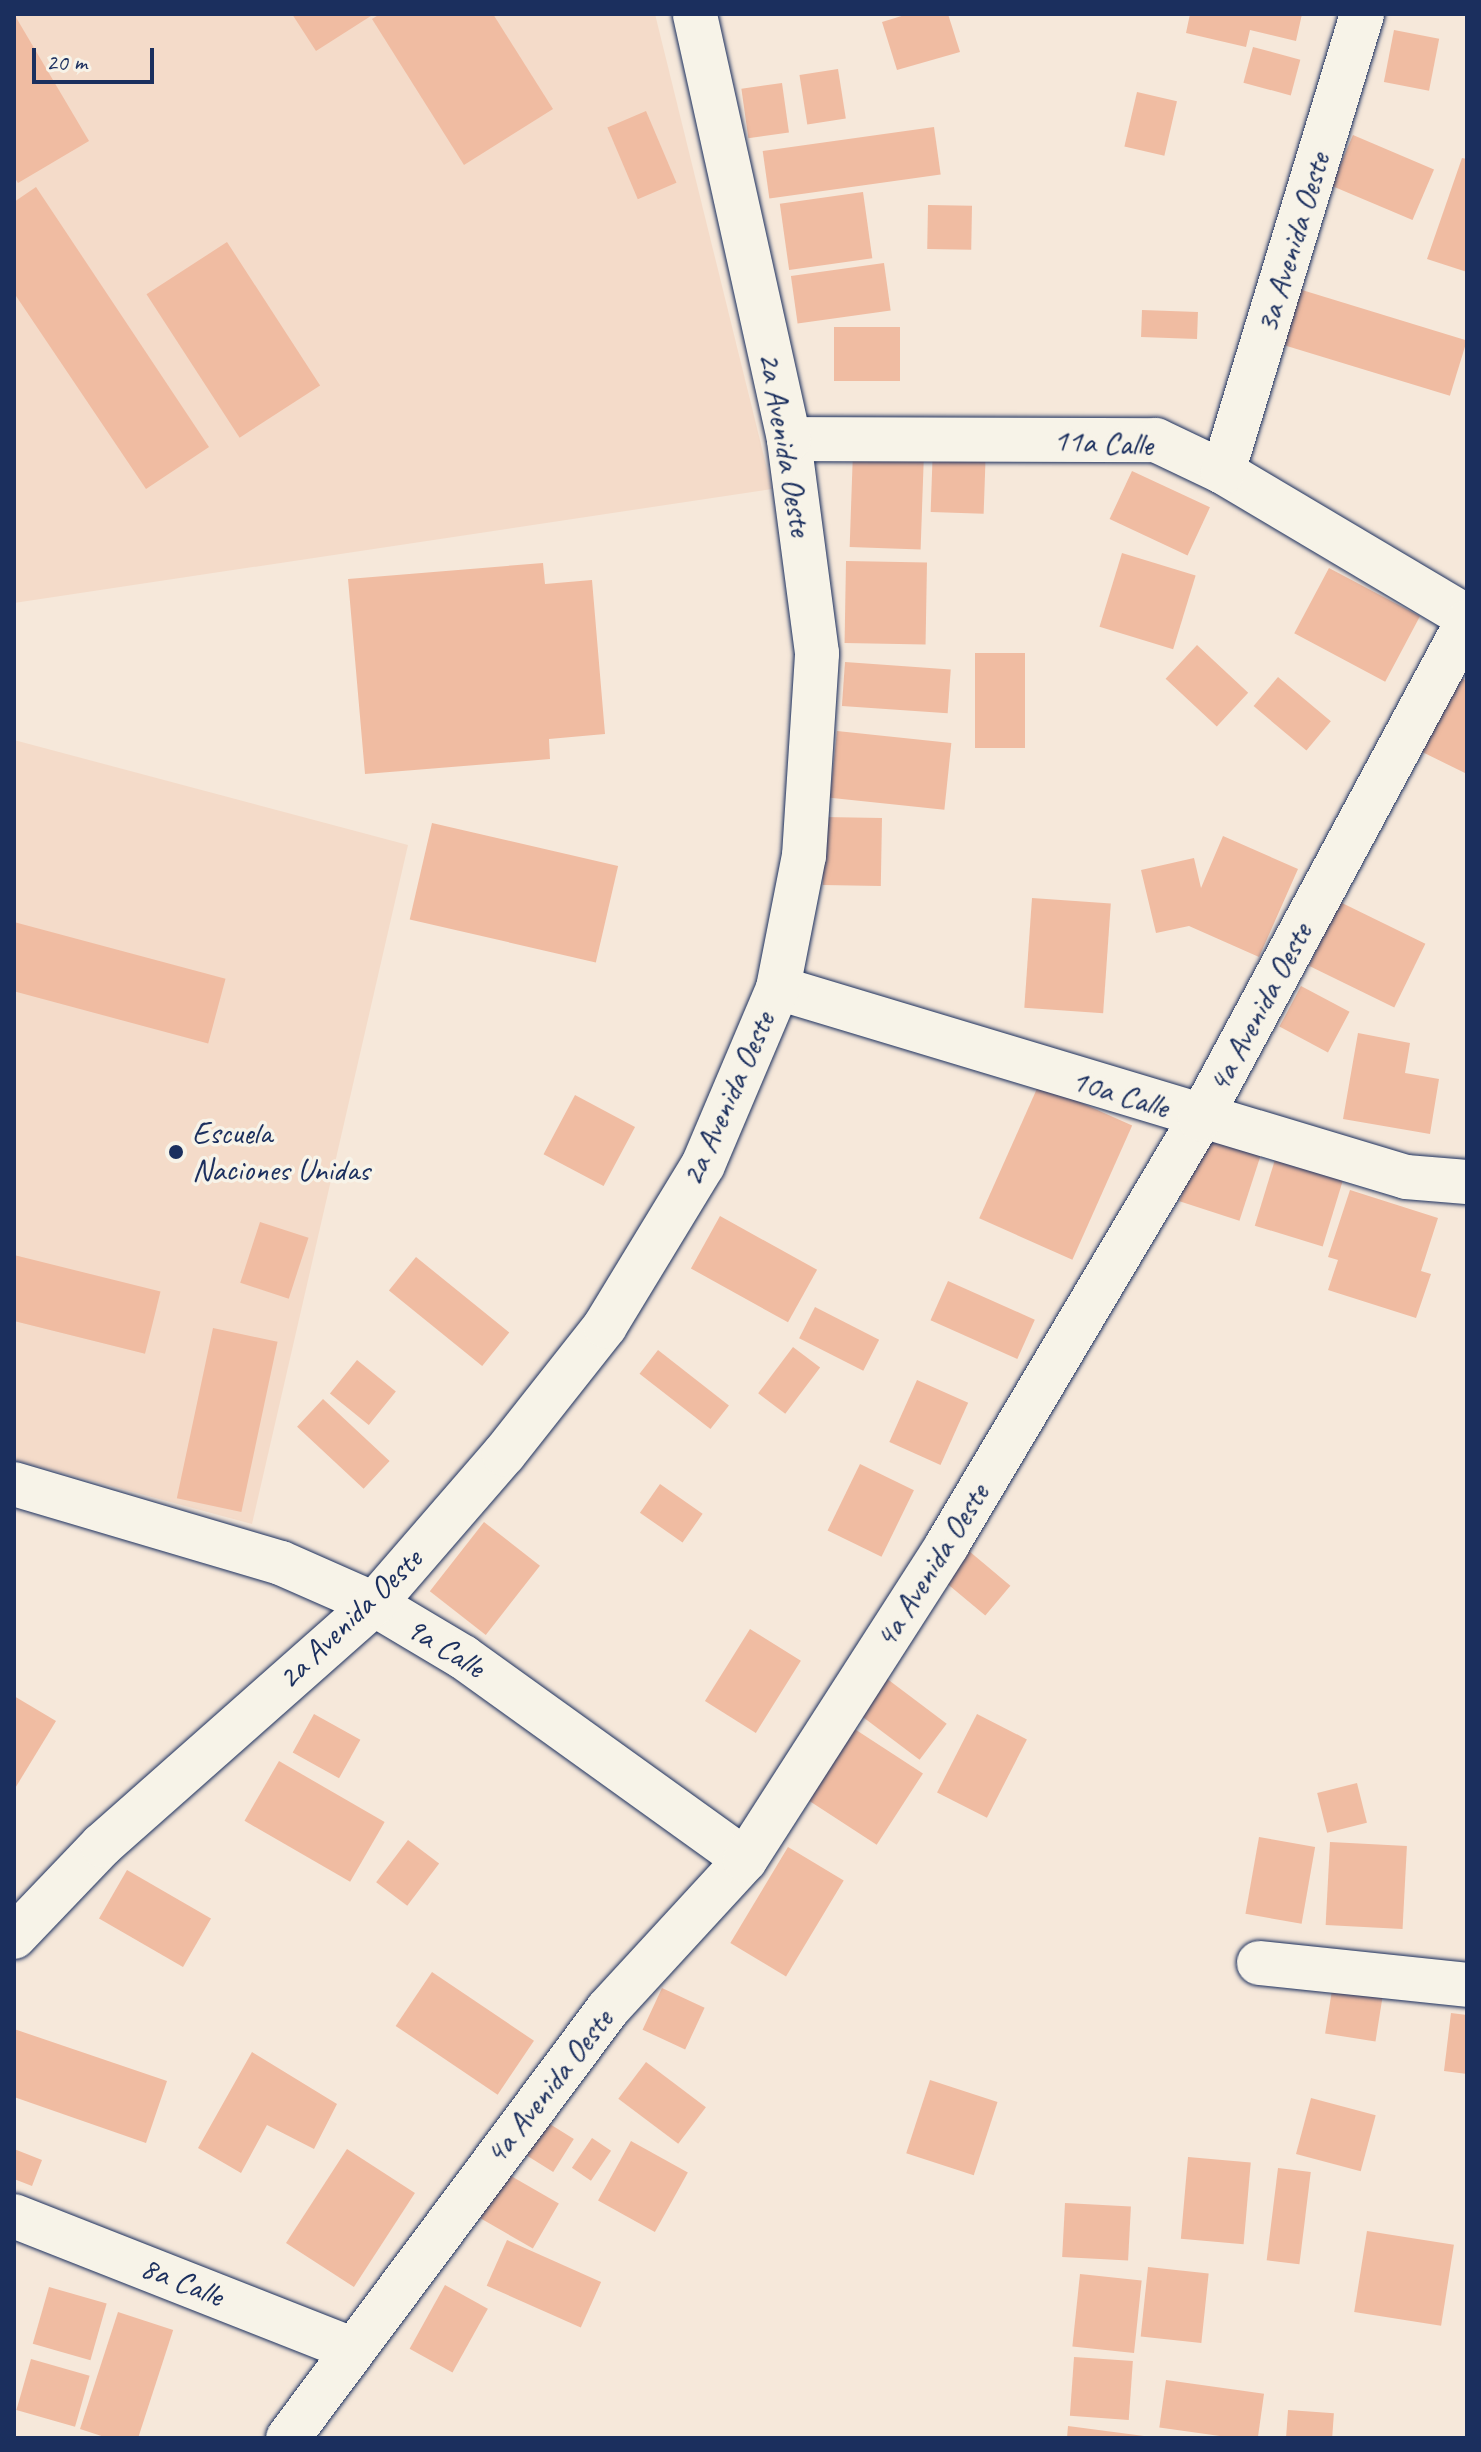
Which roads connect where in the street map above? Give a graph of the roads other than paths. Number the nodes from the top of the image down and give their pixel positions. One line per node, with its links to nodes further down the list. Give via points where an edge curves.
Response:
1 (695, 14): 3 (street, 2a Avenida Oeste)
2 (1362, 14): 4 (street, 3a Avenida Oeste)
3 (789, 439): 4 (street, 11a Calle, via 1156,440); 6 (street, 2a Avenida Oeste, via 817,653 804,856)
4 (1223, 472): 5 (street, 11a Calle)
5 (1467, 619): 7 (street, 4a Avenida Oeste)
6 (778, 988): 7 (street, 10a Calle); 10 (street, 2a Avenida Oeste, via 703,1165 605,1326)
7 (1200, 1119): 8 (street, 10a Calle, via 1406,1177); 11 (street, 4a Avenida Oeste, via 947,1545)
8 (1467, 1182)
9 (14, 1484): 10 (street, 9a Calle, via 281,1563)
10 (374, 1604): 11 (street, 9a Calle, via 463,1657); 12 (street, 2a Avenida Oeste, via 102,1845)
11 (745, 1860): 16 (street, 4a Avenida Oeste, via 608,2009)
12 (14, 1937)
13 (1259, 1963): 14 (street)
14 (1467, 1985)
15 (14, 2216): 16 (street, 8a Calle)
16 (349, 2348): 17 (street, 4a Avenida Oeste)
17 (288, 2438)

